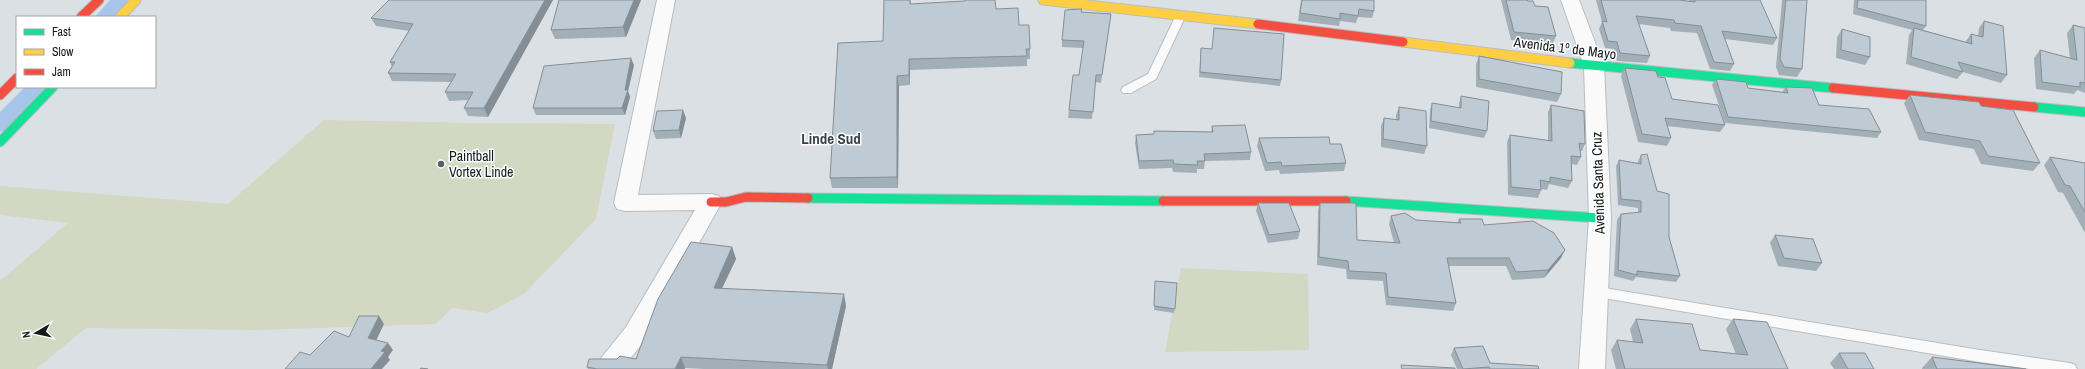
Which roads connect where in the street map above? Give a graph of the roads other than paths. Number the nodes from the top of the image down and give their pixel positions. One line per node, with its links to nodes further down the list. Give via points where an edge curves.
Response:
1 (99, 0): 7 (main road)
2 (136, 0): 8 (main road)
3 (666, 0): 16 (street, via 625,203)
4 (1042, 0): 6 (main road, Avenida 1º de Mayo)
5 (1570, 0): 9 (street, Avenida Santa Cruz)
6 (1181, 15): 9 (main road, Avenida 1º de Mayo); 12 (lane, via 1152,76)
7 (82, 16)
8 (121, 16)
9 (1594, 66): 14 (main road, Avenida 1º de Mayo); 17 (street, Avenida Santa Cruz)
10 (16, 79): 13 (main road)
11 (52, 88): 15 (main road)
12 (1128, 90)
13 (0, 95)
14 (2085, 112)
15 (0, 142)
16 (711, 202): 17 (main road, via 726,202 746,197 1353,201); 19 (street, via 635,334)
17 (1600, 218): 18 (street, Avenida Santa Cruz)
18 (1598, 292): 20 (street, Avenida Santa Cruz); 21 (lane)
19 (607, 369)
20 (1592, 369)
21 (2070, 369)

